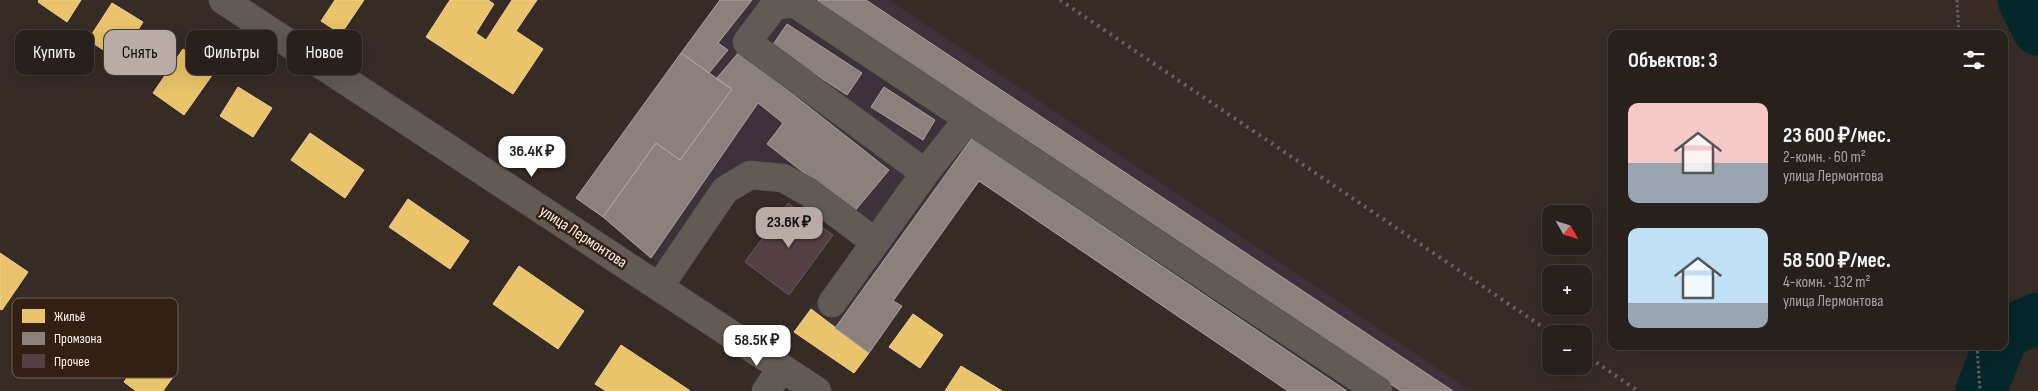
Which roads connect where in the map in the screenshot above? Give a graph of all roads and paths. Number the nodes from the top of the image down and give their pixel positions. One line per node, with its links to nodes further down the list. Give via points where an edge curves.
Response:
1 (222, 0): 7 (street, улица Лермонтова)
2 (1957, 0): 3 (path)
3 (1959, 30)
4 (968, 118): 5 (street); 5 (street, via 794,3 774,6 747,42); 13 (street)
5 (925, 173): 6 (street)
6 (876, 242): 7 (street, via 808,192 783,178 750,175 725,190); 8 (street)
7 (659, 287): 10 (street, улица Лермонтова)
8 (832, 303)
9 (1977, 350): 14 (path)
10 (782, 368): 11 (street); 12 (street, улица Лермонтова)
11 (766, 391)
12 (816, 391)
13 (1378, 391)
14 (1980, 391)

